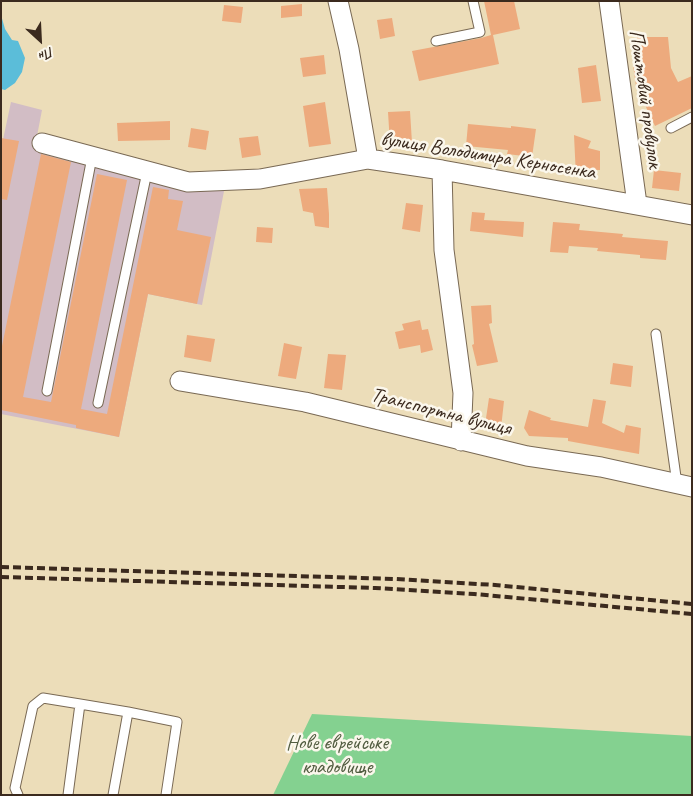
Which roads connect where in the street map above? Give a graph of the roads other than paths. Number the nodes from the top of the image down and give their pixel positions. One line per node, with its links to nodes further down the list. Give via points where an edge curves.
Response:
1 (338, 1): 9 (street)
2 (473, 1): 4 (lane, via 480,32)
3 (609, 1): 12 (street, Поштовий провулок)
4 (436, 41)
5 (692, 118): 6 (lane)
6 (670, 128)
7 (42, 143): 8 (street, вулиця Володимира Керносенка)
8 (92, 156): 11 (street, вулиця Володимира Керносенка); 16 (lane)
9 (368, 159): 10 (street, вулиця Володимира Керносенка); 11 (street, вулиця Володимира Керносенка, via 260,179 188,182)
10 (442, 170): 12 (street, вулиця Володимира Керносенка); 18 (street, via 444,250 463,394)
11 (147, 172): 17 (lane)
12 (637, 204): 13 (street, вулиця Володимира Керносенка)
13 (692, 215)
14 (656, 334): 19 (lane)
15 (180, 381): 18 (street, Транспортна вулиця, via 305,402)
16 (47, 391)
17 (98, 403)
18 (461, 441): 19 (street, Транспортна вулиця)
19 (685, 485)
20 (80, 704): 21 (lane); 22 (lane, via 43,698 33,706 15,788); 23 (lane)
21 (128, 712): 24 (lane); 25 (lane, via 177,722)
22 (18, 795)
23 (68, 795)
24 (113, 795)
25 (166, 795)

